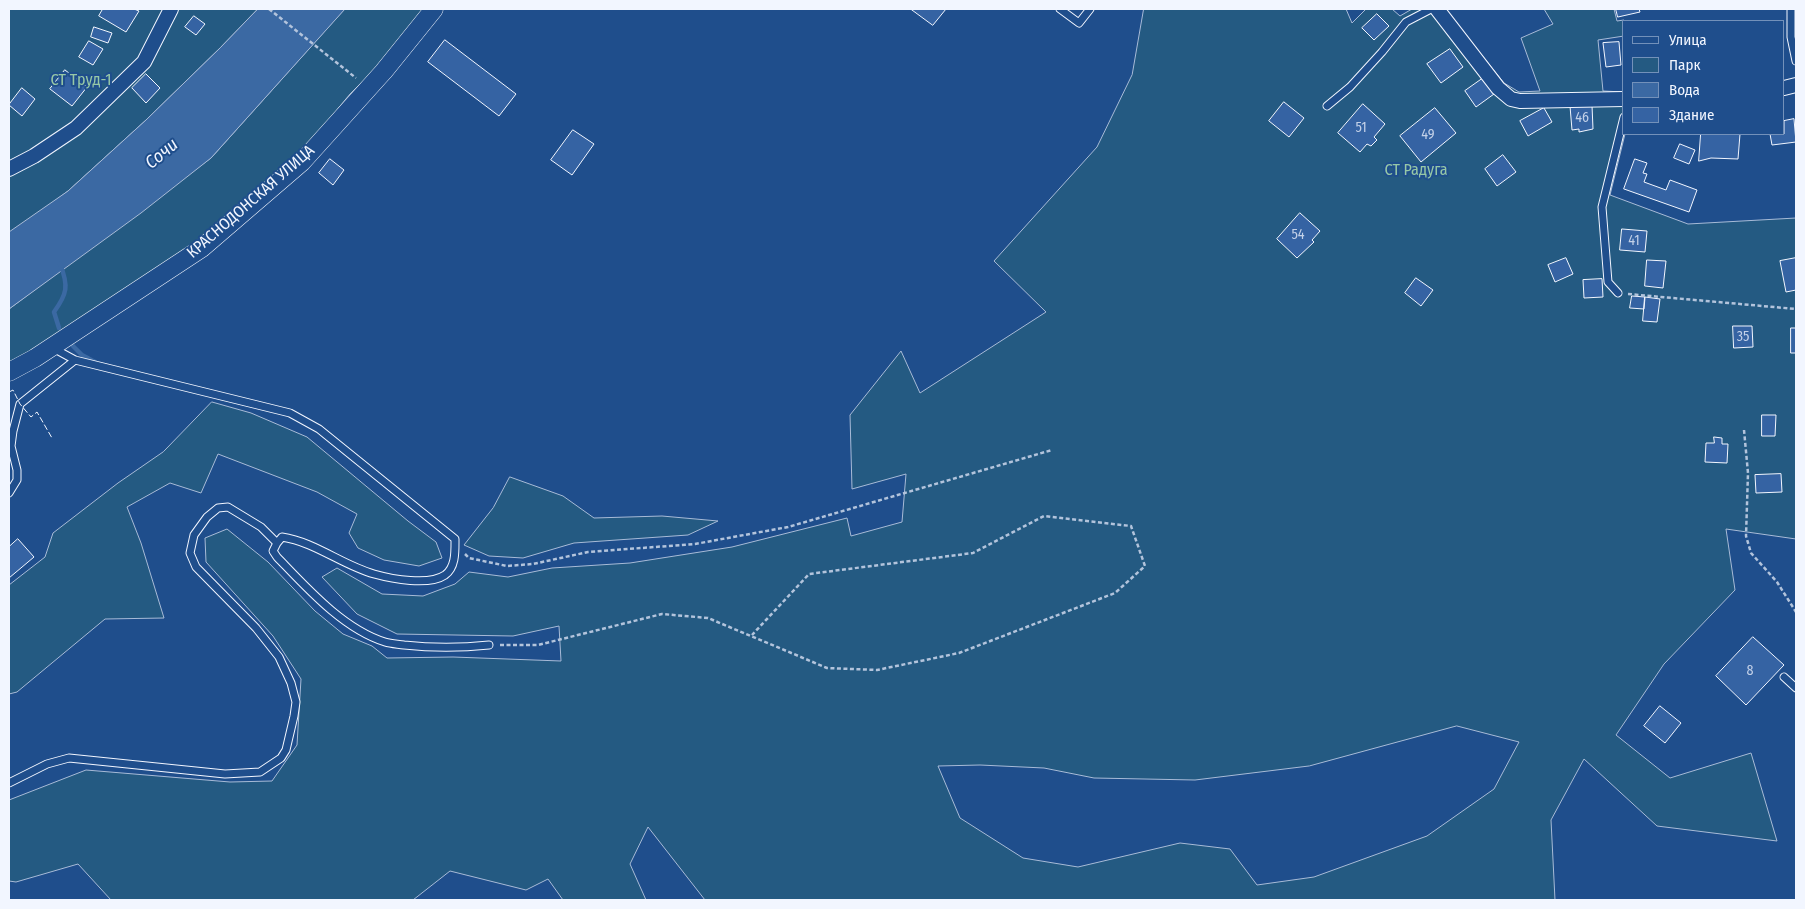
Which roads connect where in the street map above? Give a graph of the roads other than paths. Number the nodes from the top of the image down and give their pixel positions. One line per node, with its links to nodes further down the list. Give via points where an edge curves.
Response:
1 (171, 9): 12 (street, via 144,62 76,128)
2 (434, 9): 14 (street, КРАСНОДОНСКАЯ УЛИЦА, via 379,77 302,162 202,248)
3 (1060, 9): 4 (lane, via 1079,23)
4 (1090, 9)
5 (1431, 9): 10 (lane, via 1406,22 1356,80)
6 (1437, 9): 9 (street, via 1498,88 1511,99)
7 (1791, 9): 8 (lane, via 1791,37)
8 (1796, 61)
9 (1622, 98)
10 (1327, 106)
11 (1622, 125): 13 (lane, via 1602,207 1608,282)
12 (9, 169)
13 (1618, 293)
14 (52, 347): 15 (lane); 16 (street, КРАСНОДОНСКАЯ УЛИЦА)
15 (75, 360): 17 (lane, via 20,404 11,446 17,480); 18 (lane, via 290,413 319,429 455,540 455,556 445,575 428,581 403,580 373,574 296,540 282,537)
16 (9, 372)
17 (9, 494)
18 (276, 543): 19 (lane, via 273,550 277,557 313,595 369,635 386,642 423,647); 22 (lane, via 261,527 228,507 218,508 194,535 190,553 196,567 256,628 279,657 291,683 296,702 286,750 281,758 260,772 225,774 69,758 47,764)
19 (488, 645)
20 (1784, 677): 21 (lane)
21 (1796, 688)
22 (9, 783)

